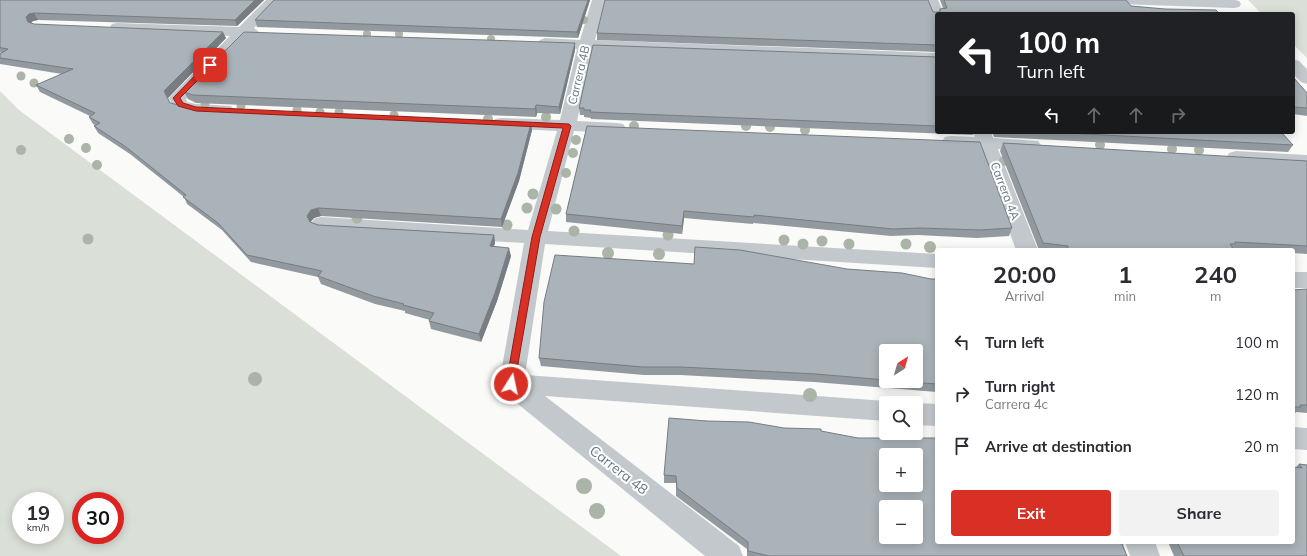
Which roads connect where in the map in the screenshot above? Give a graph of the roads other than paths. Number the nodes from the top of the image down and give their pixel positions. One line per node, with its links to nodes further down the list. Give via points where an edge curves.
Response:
1 (274, 0): 8 (street)
2 (599, 0): 11 (street, Carrera 4B)
3 (932, 0): 6 (street)
4 (1119, 0): 5 (street)
5 (1236, 6)
6 (936, 12)
7 (101, 27): 8 (street)
8 (242, 32): 9 (street); 13 (street, via 177,98 180,105 196,109)
9 (266, 32)
10 (531, 42): 11 (street)
11 (586, 44): 12 (street); 15 (street, Carrera 4B)
12 (935, 58)
13 (244, 111)
14 (488, 122): 15 (street)
15 (567, 126): 16 (street); 23 (street, Carrera 4B)
16 (630, 128)
17 (984, 137): 18 (street); 19 (street); 24 (street, Carrera 4A)
18 (931, 141)
19 (1049, 146)
20 (1221, 156): 21 (street)
21 (1307, 161)
22 (321, 224): 23 (street)
23 (536, 237): 25 (street); 28 (street, Carrera 4B)
24 (1026, 248)
25 (935, 261)
26 (1295, 280): 27 (street)
27 (1307, 280)
28 (511, 384): 29 (street); 35 (street, Carrera 48)
29 (879, 411)
30 (923, 414): 31 (street)
31 (935, 415)
32 (1295, 438): 33 (street)
33 (1307, 439)
34 (1141, 544): 36 (street)
35 (728, 556)
36 (1145, 556)

